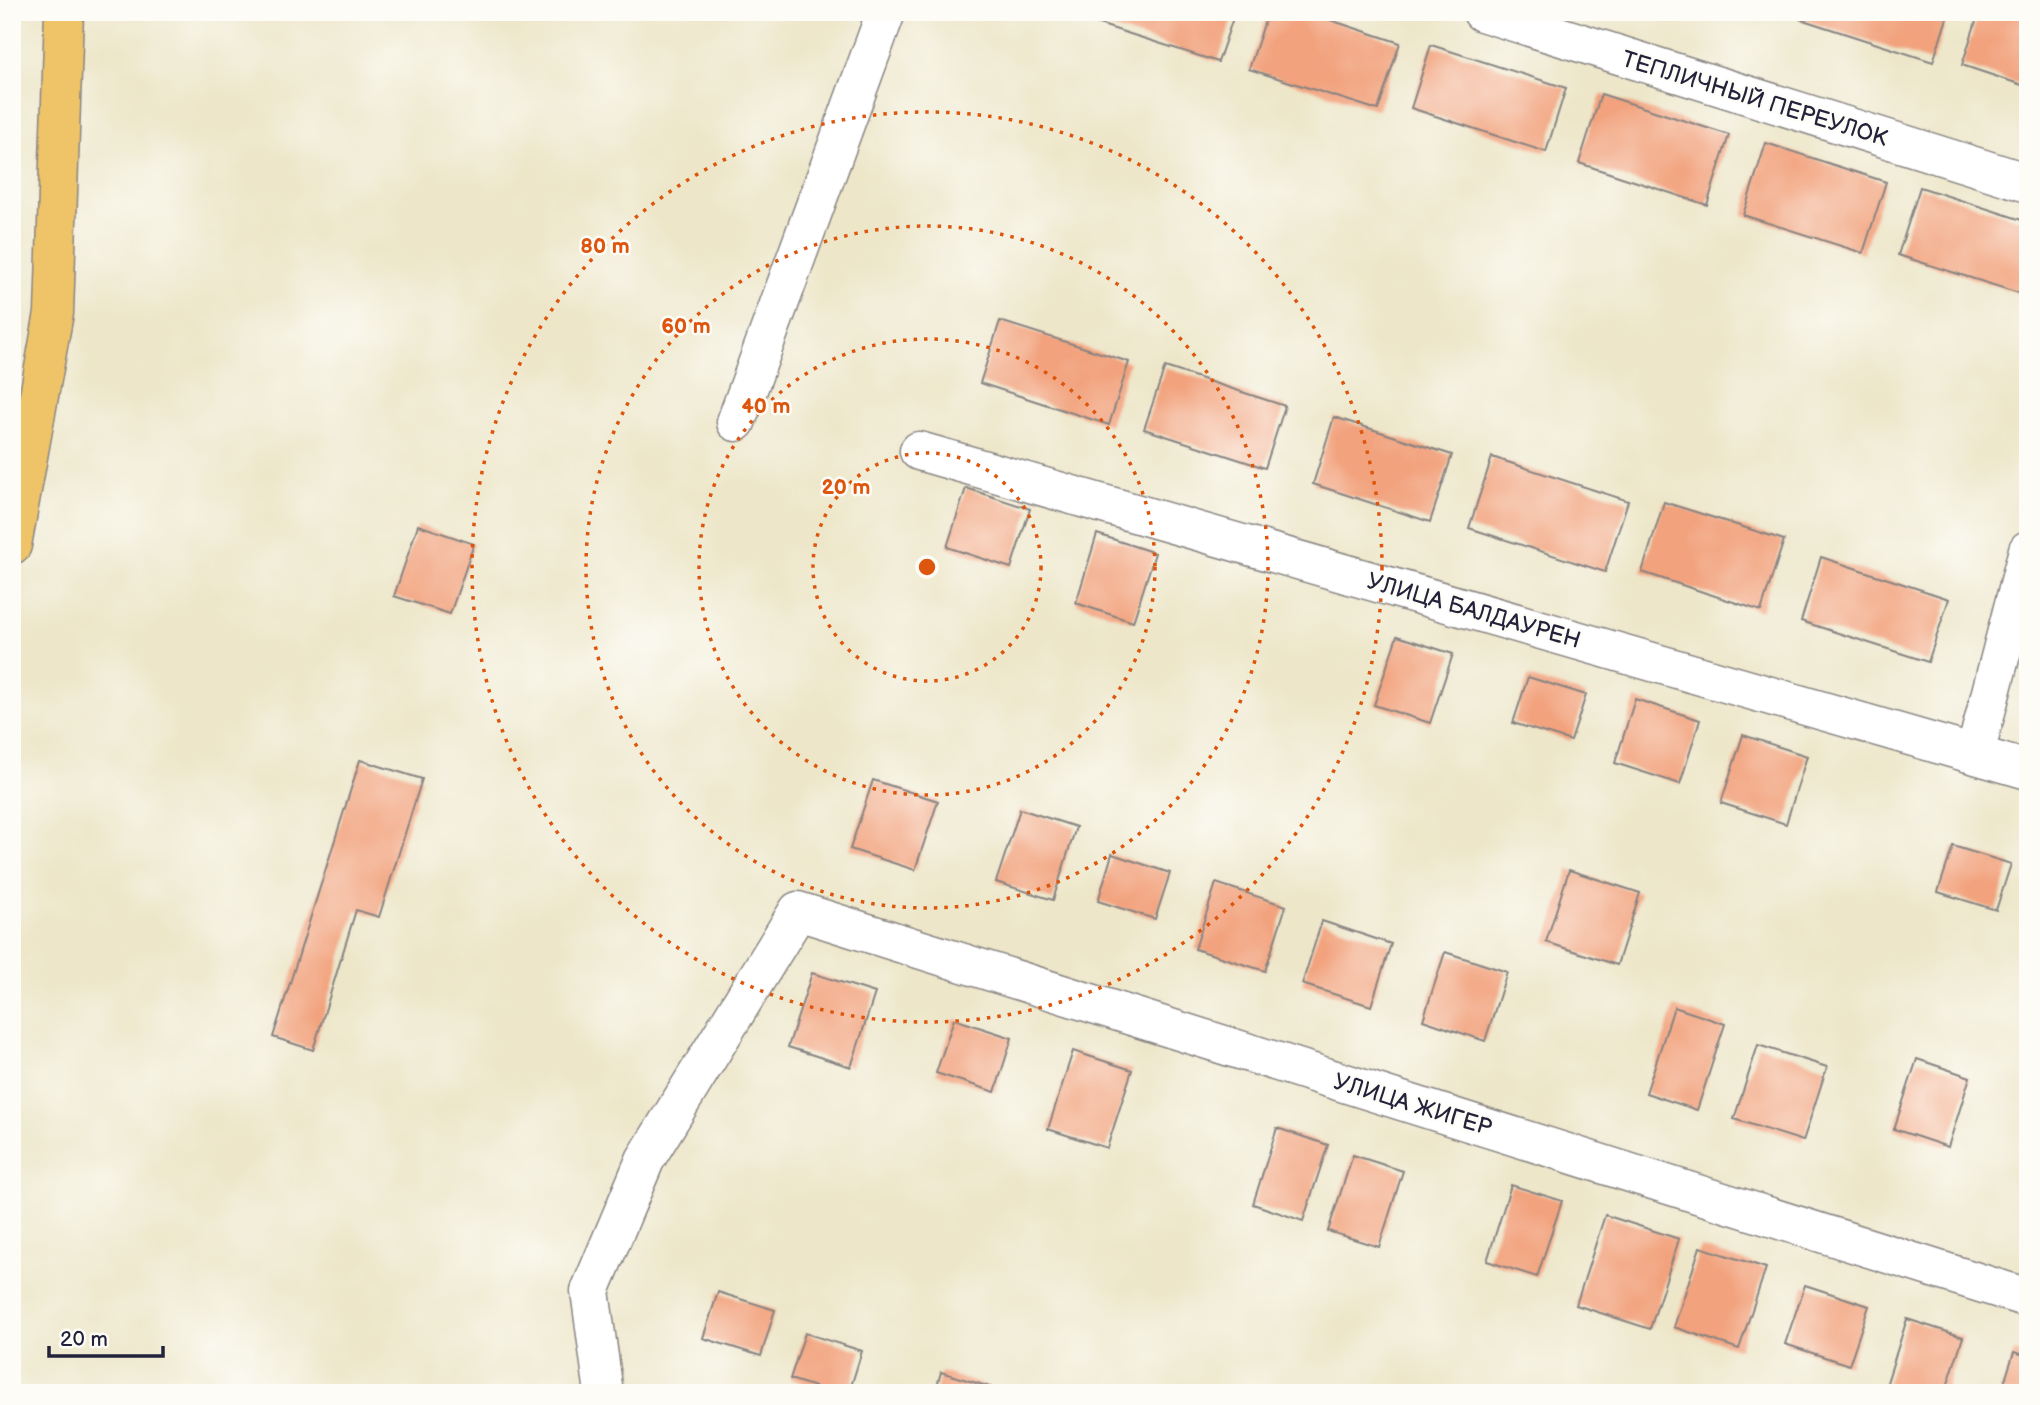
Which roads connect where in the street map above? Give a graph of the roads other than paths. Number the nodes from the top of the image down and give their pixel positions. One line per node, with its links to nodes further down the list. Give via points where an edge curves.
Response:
1 (64, 12): 7 (main road, via 54,313)
2 (886, 12): 5 (street)
3 (1482, 12): 4 (street, ТЕПЛИЧНЫЙ ПЕРЕУЛОК)
4 (2028, 183)
5 (736, 422)
6 (919, 452): 9 (street, УЛИЦА БАЛДАУРЕН)
7 (12, 545)
8 (2028, 550): 9 (street)
9 (1975, 754): 10 (street, УЛИЦА БАЛДАУРЕН)
10 (2028, 770)
11 (2028, 1298): 12 (street, УЛИЦА ЖИГЕР, via 798,911 645,1160 590,1291)
12 (604, 1393)

